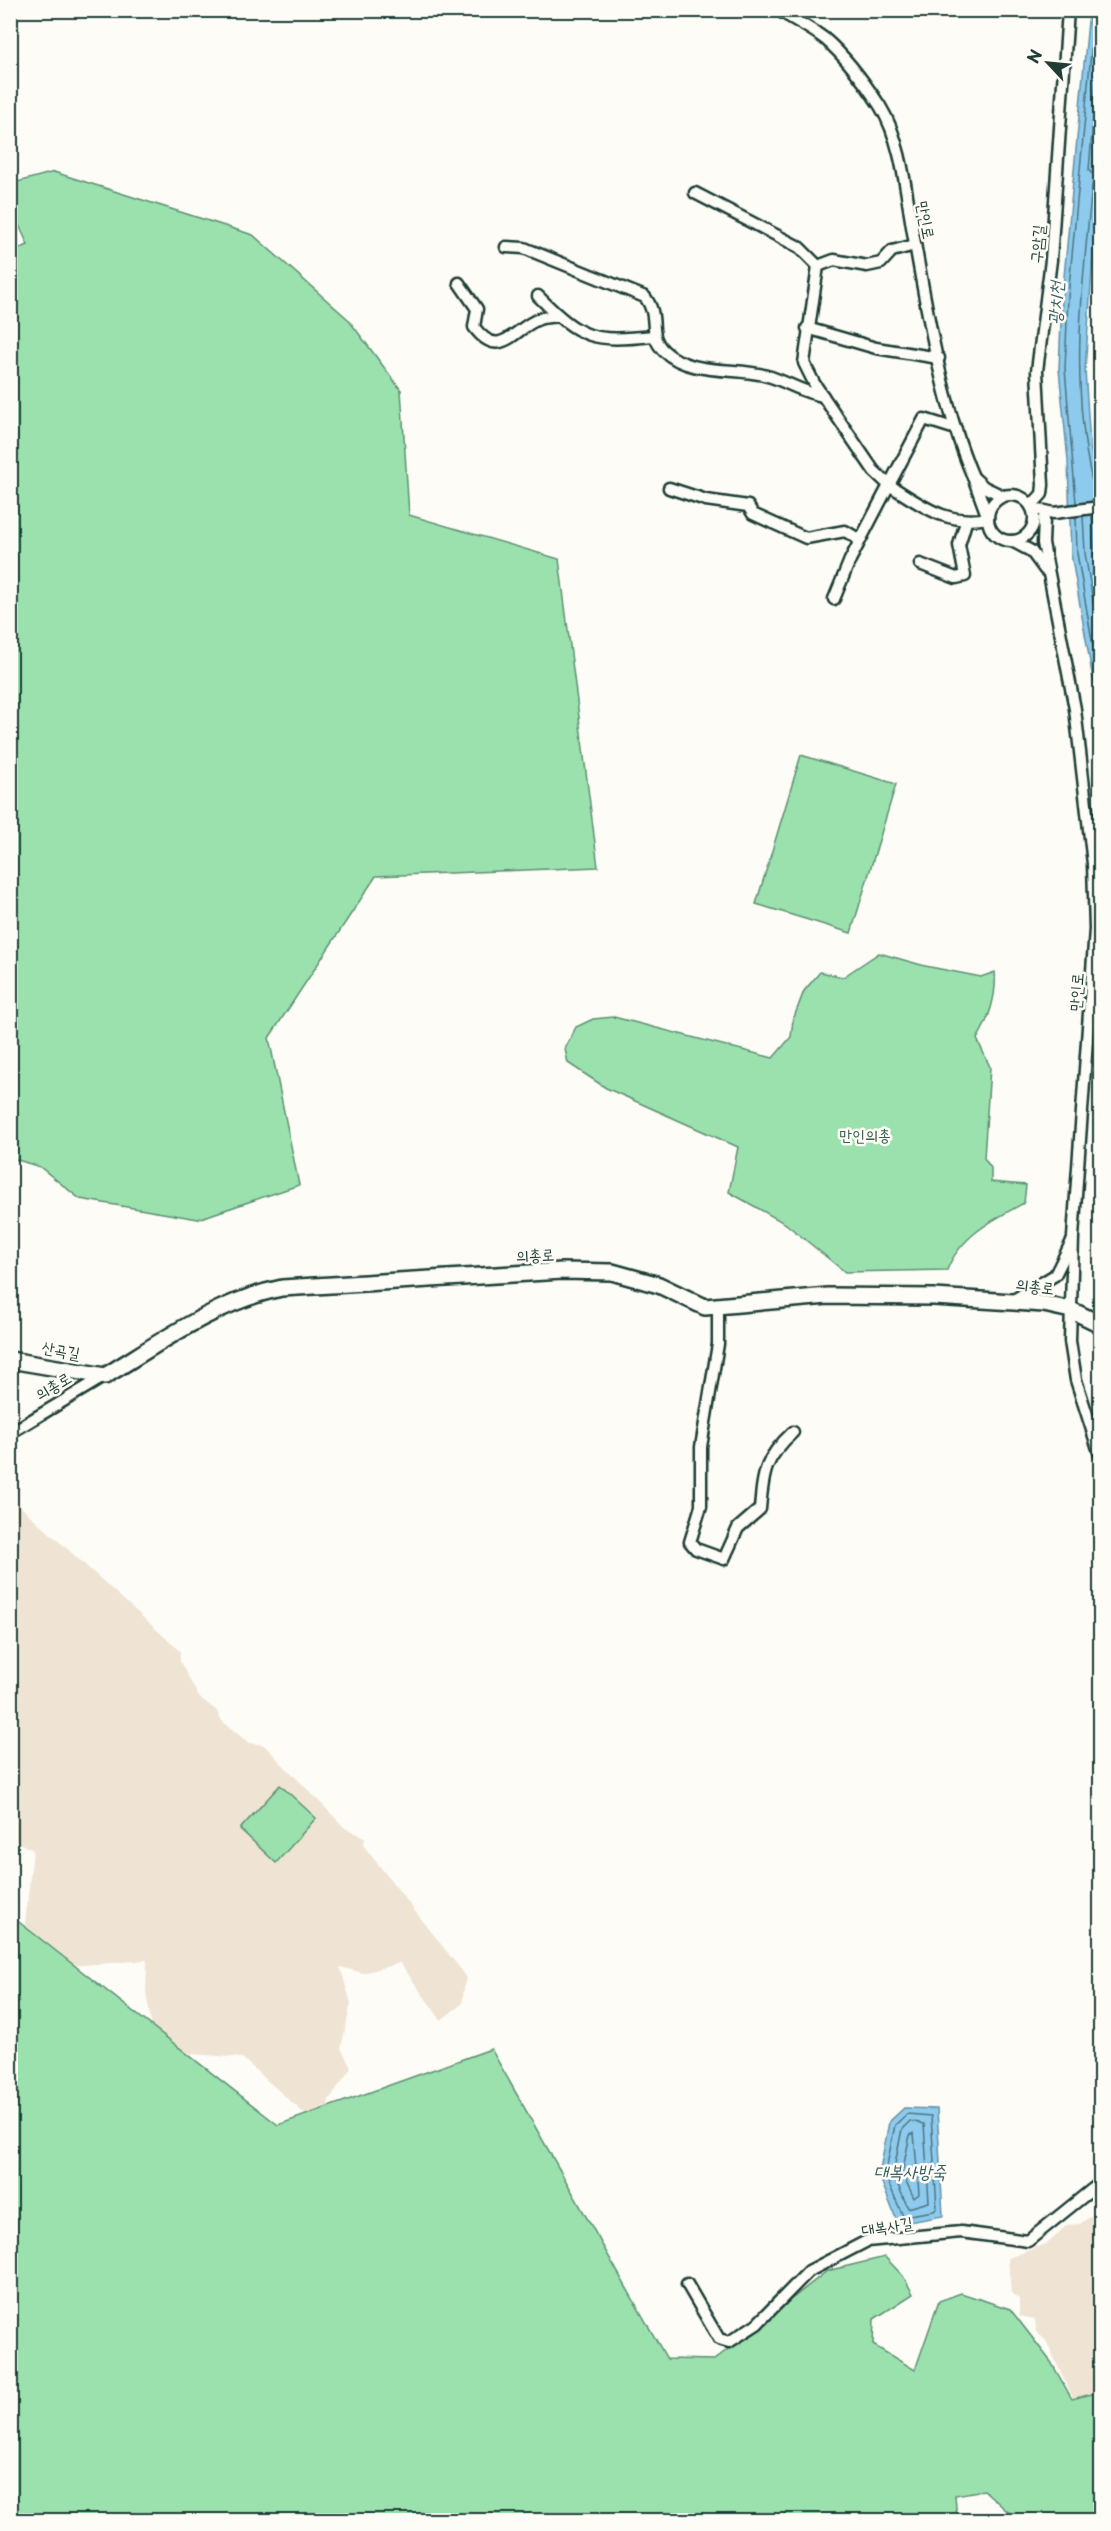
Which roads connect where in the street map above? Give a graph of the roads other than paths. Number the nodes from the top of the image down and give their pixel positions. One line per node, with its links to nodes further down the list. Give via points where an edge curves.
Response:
1 (778, 10): 4 (street, 만인로, via 825,39 881,107 899,162)
2 (1068, 10): 19 (street, 구암길, via 1052,260 1037,371 1043,479)
3 (695, 193): 6 (street, via 799,247)
4 (915, 245): 6 (street, via 892,251 881,263 867,266 834,260); 12 (street, 만인로)
5 (506, 247): 11 (street, via 524,248 645,297 653,308)
6 (818, 266): 10 (street)
7 (459, 283): 9 (street, via 477,309 474,327 483,338 507,341 538,319)
8 (538, 296): 9 (street)
9 (558, 316): 11 (street, via 581,333 600,338)
10 (807, 328): 12 (street, via 876,348); 13 (street, via 804,363)
11 (654, 336): 13 (street, via 664,352 684,363 770,376 806,393)
12 (939, 358): 14 (street, 만인로)
13 (823, 396): 16 (street, via 874,471)
14 (956, 429): 15 (street, 만인로); 16 (street, via 924,419)
15 (973, 477): 18 (street, via 984,488); 22 (street, 만인로)
16 (889, 484): 23 (street, via 936,514); 25 (street)
17 (669, 488): 25 (street, via 706,500 748,506 753,514 806,538 845,531)
18 (1003, 496): 19 (street, via 1017,495); 22 (street, via 994,501)
19 (1029, 504): 21 (street); 24 (street)
20 (1101, 507): 21 (street)
21 (1054, 513): 24 (street)
22 (988, 518): 23 (street); 26 (street, via 995,534)
23 (966, 522): 27 (street, via 959,545 965,576 956,578)
24 (1037, 523): 26 (street, via 1022,538); 28 (street, 만인로)
25 (860, 540): 29 (street)
26 (1012, 541): 28 (street, via 1031,551)
27 (920, 564)
28 (1047, 573): 30 (street, 만인로, via 1075,709 1094,875 1095,929)
29 (834, 599)
30 (1073, 1237): 31 (street, via 1055,1275); 33 (street, 만인로)
31 (1012, 1301): 32 (street, 의총로, via 864,1295); 33 (street, 의총로)
32 (718, 1306): 36 (street, 의총로, via 705,1307 658,1285 612,1272 562,1271 282,1288 223,1306); 38 (street, via 718,1344 701,1447 701,1506 690,1542 696,1549 724,1559 738,1528 760,1509 763,1478 774,1449)
33 (1071, 1310): 34 (street, 의총로); 39 (street, 만인로, via 1071,1357)
34 (1095, 1321)
35 (10, 1360): 36 (street, 산곡길)
36 (105, 1376): 37 (street, 의총로)
37 (10, 1432)
38 (793, 1432)
39 (1101, 1455)
40 (1101, 2183): 41 (street, 대복사길, via 1028,2241 961,2232 867,2241 847,2249 809,2271 757,2324 729,2342 719,2339)
41 (687, 2283)

